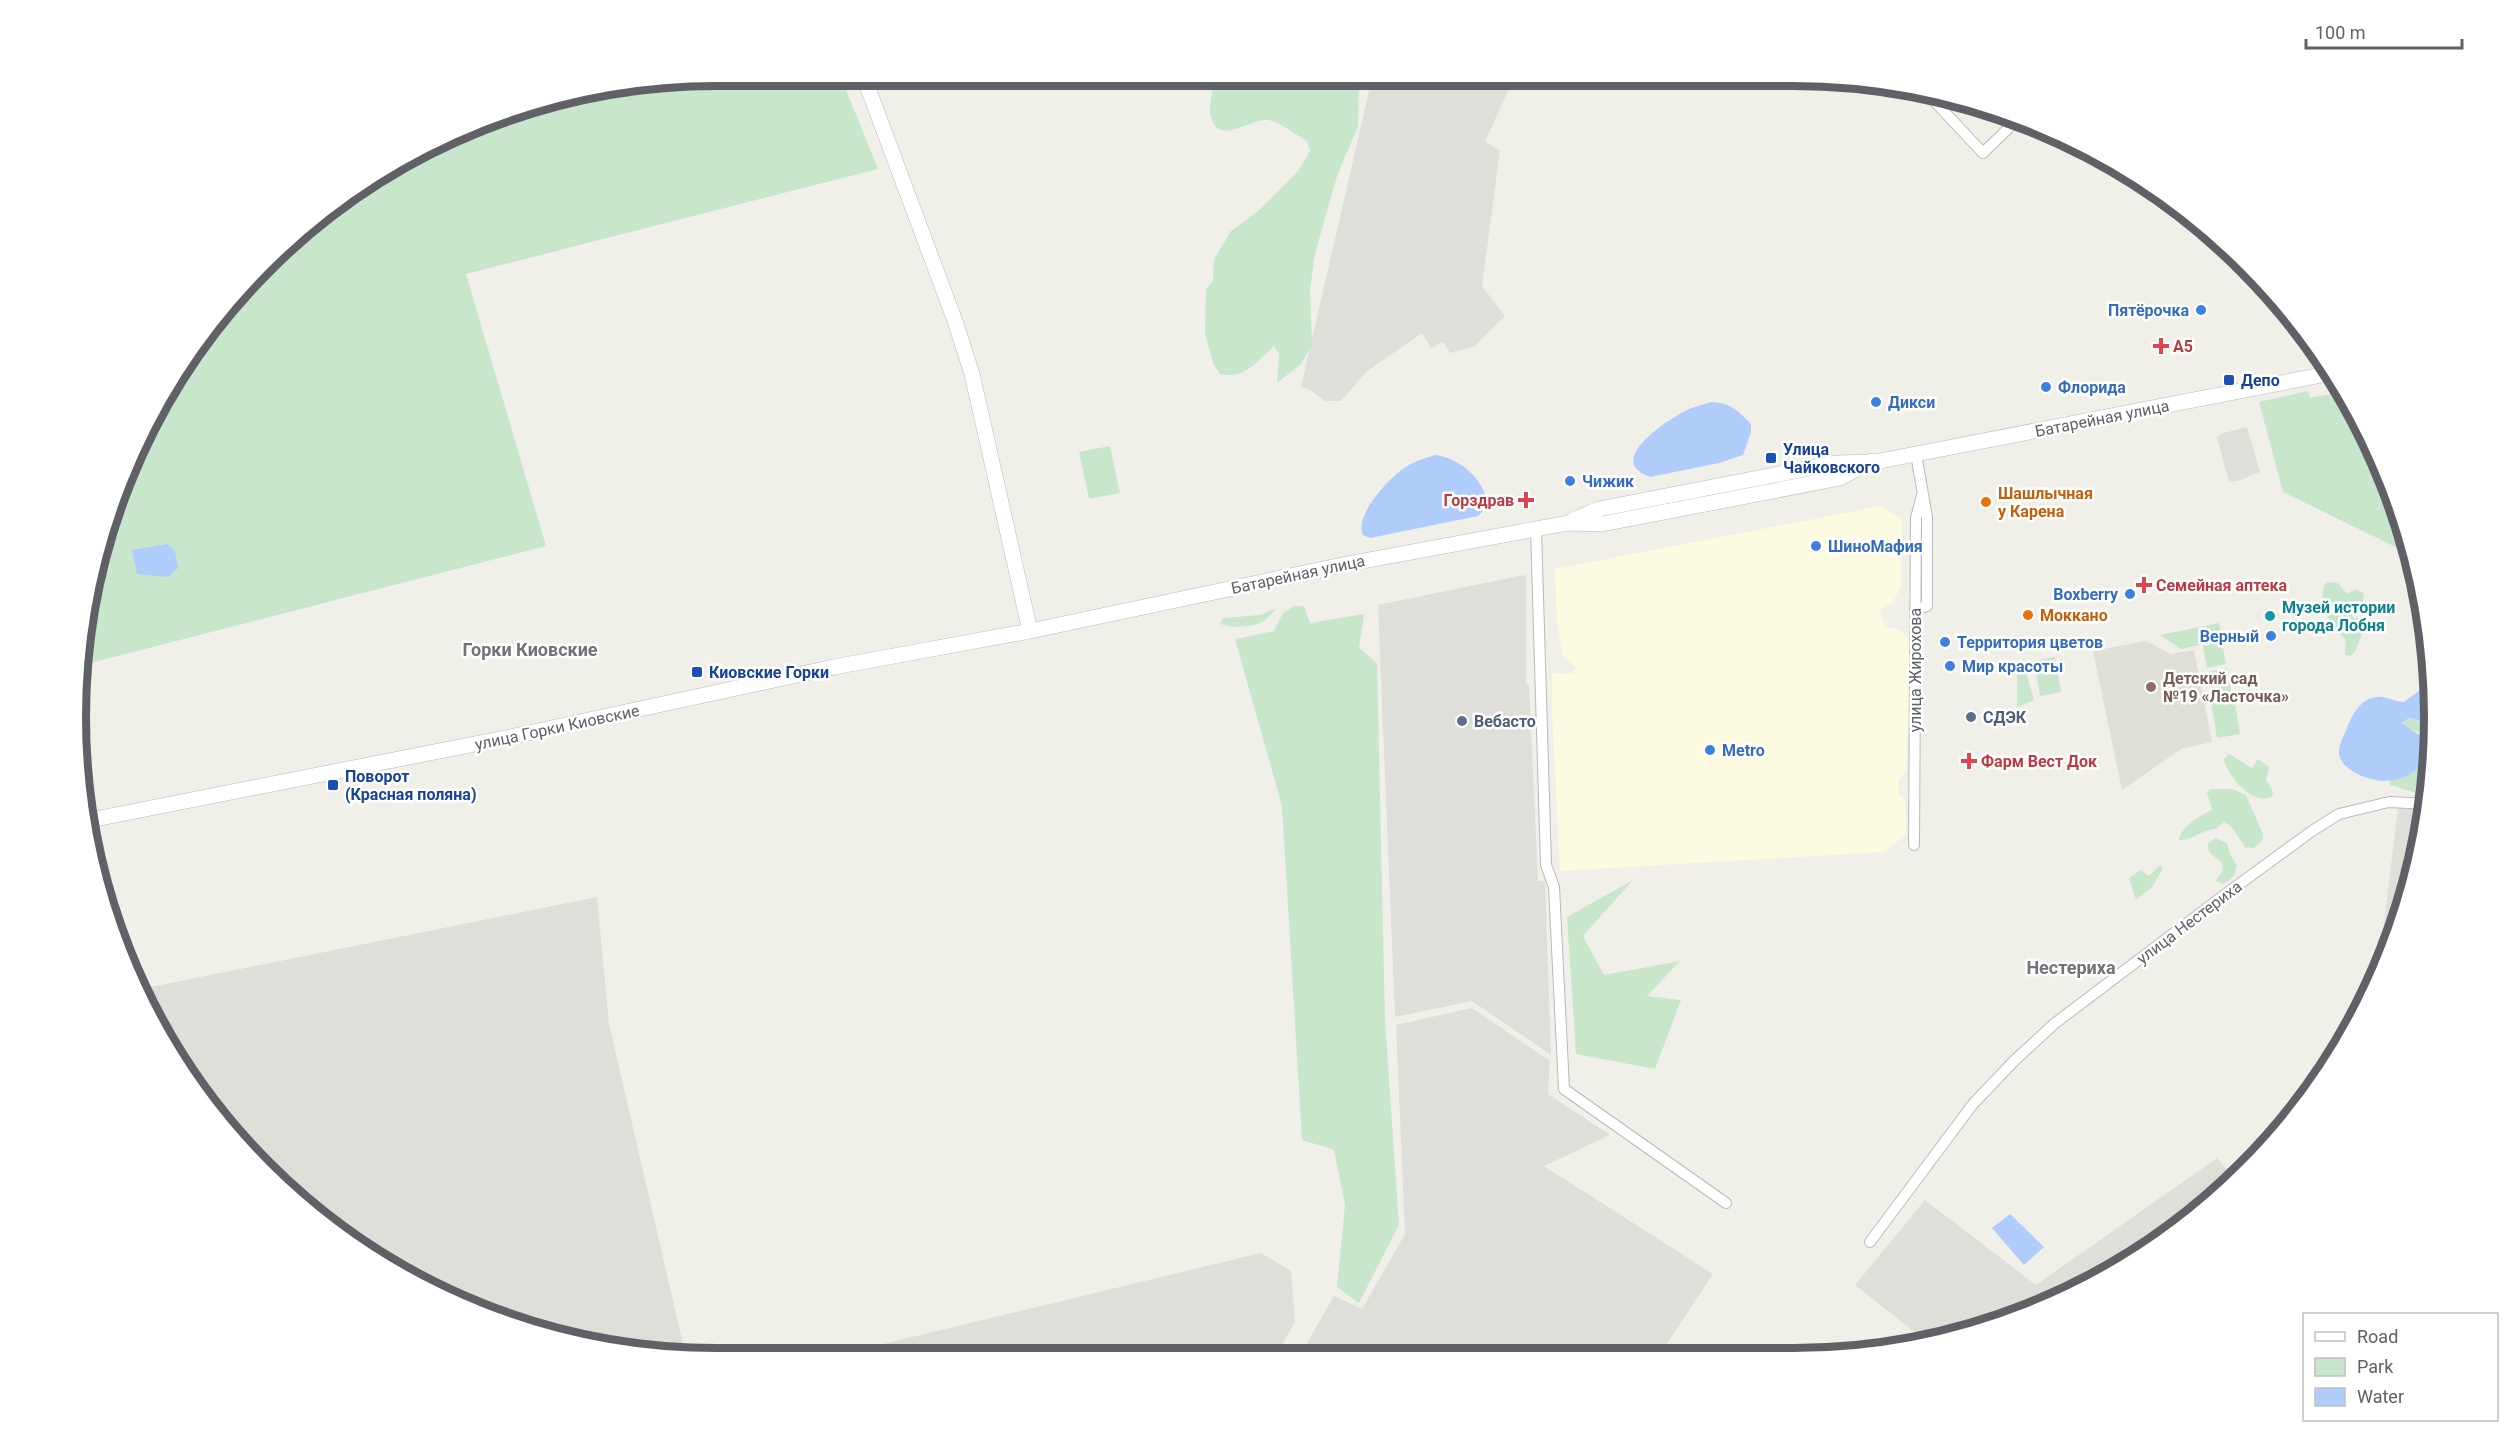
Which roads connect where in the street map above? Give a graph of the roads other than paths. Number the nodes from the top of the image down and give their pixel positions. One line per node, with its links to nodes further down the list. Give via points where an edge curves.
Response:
1 (867, 86): 9 (main road, via 972,374)
2 (1936, 103): 3 (street, via 1983,153)
3 (2012, 125)
4 (2323, 375): 5 (main road, Батарейная улица)
5 (1916, 454): 6 (street, улица Жирохова); 7 (main road, Батарейная улица, via 1836,463 1599,509 1568,523)
6 (1922, 495): 8 (street, улица Жирохова, via 1916,518); 8 (street, улица Жирохова, via 1927,517 1927,606)
7 (1536, 529): 9 (main road, Батарейная улица, via 1335,566); 13 (street, via 1546,865 1554,887 1564,1089)
8 (1915, 610): 12 (street, улица Жирохова)
9 (1030, 631): 11 (main road, улица Горки Киовские, via 834,667 510,737)
10 (2418, 803): 14 (street, улица Нестериха, via 2389,802 2339,814 2054,1024 1973,1104)
11 (94, 819)
12 (1914, 845)
13 (1726, 1203)
14 (1870, 1242)

